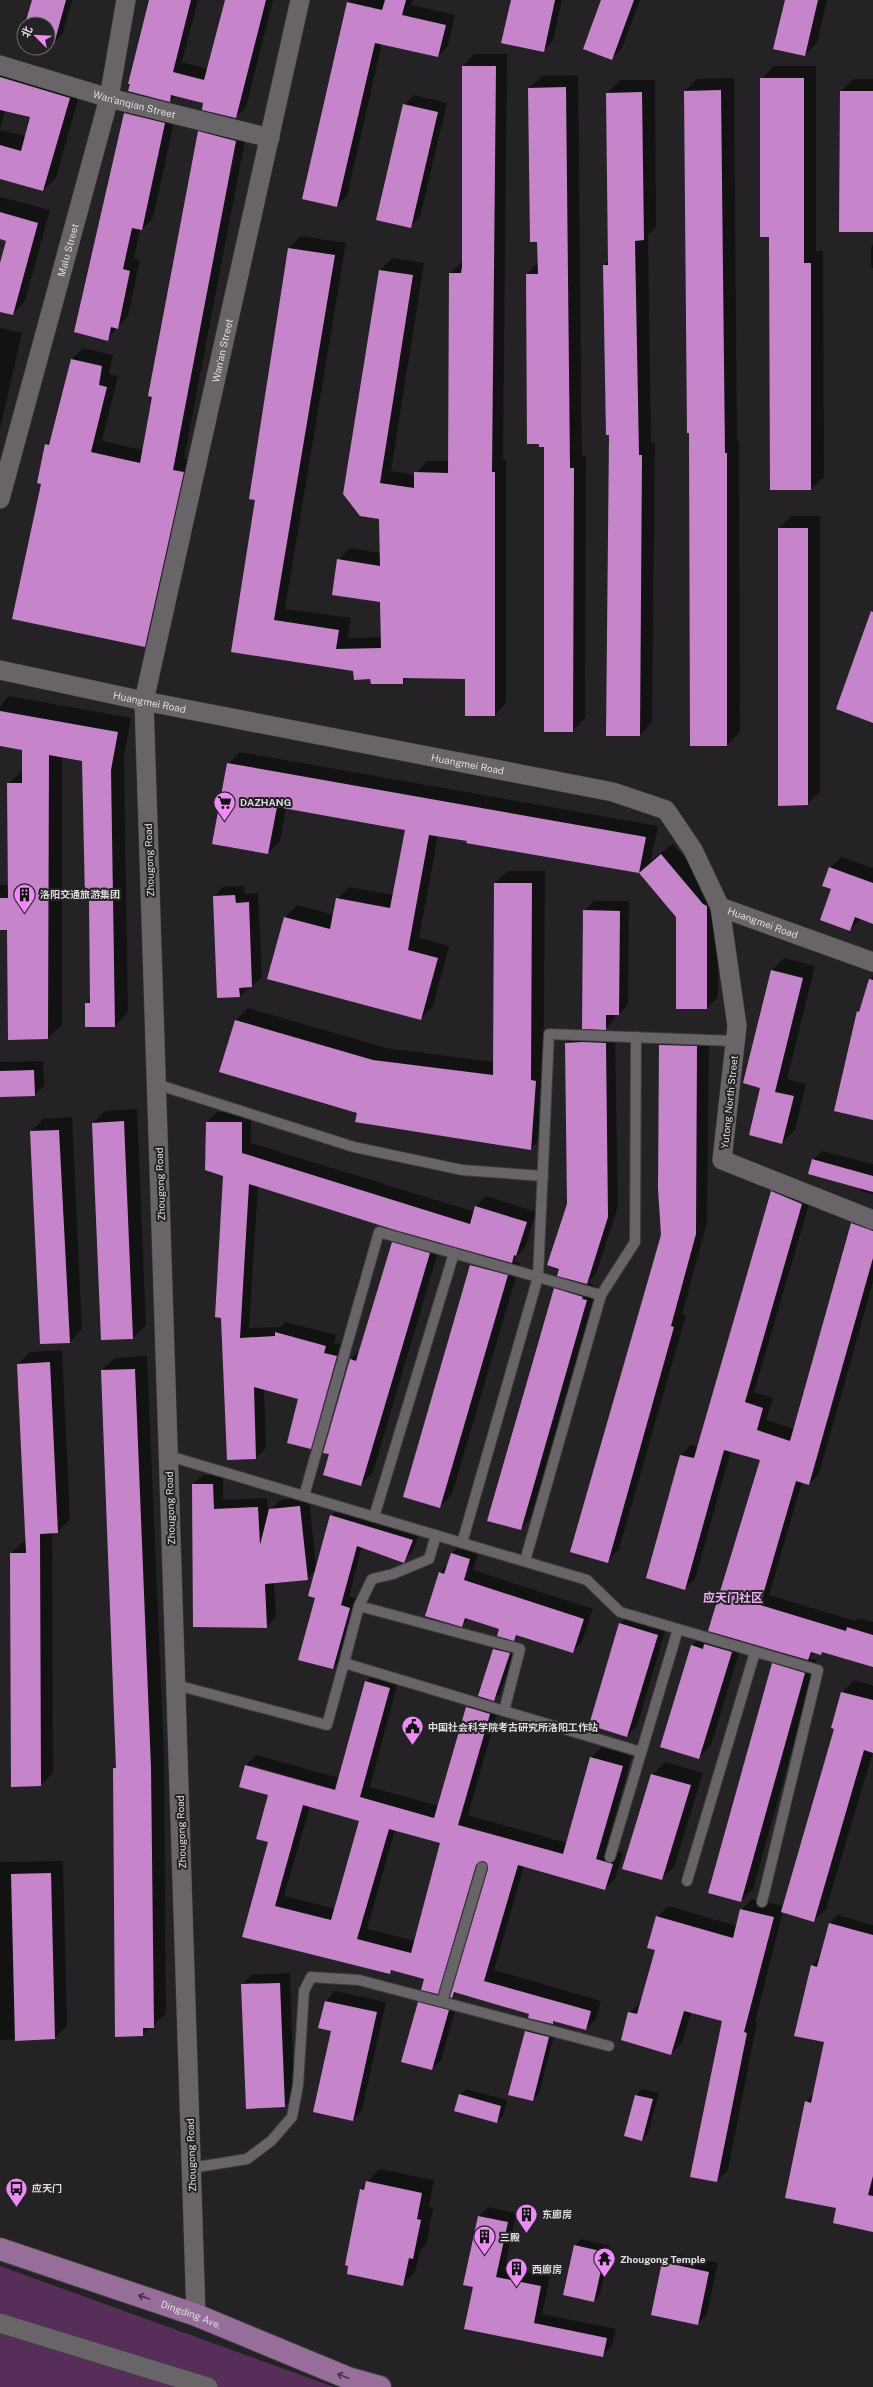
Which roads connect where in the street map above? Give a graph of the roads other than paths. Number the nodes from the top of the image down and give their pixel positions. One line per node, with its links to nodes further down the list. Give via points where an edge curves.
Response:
1 (126, 0): 4 (street, Malu Street)
2 (300, 0): 5 (street, Wan'an Street)
3 (0, 66): 4 (street, Wan'anqian Street)
4 (109, 98): 5 (street, Wan'anqian Street); 6 (street, Malu Street)
5 (270, 138): 8 (street, Wan'an Street)
6 (0, 498)
7 (0, 670): 8 (street, Huangmei Road)
8 (144, 701): 9 (street, Huangmei Road, via 613,792 666,810 693,850); 13 (street, Zhougong Road)
9 (720, 907): 10 (street, Huangmei Road); 12 (street, Yutong North Street, via 737,1026)
10 (873, 962)
11 (636, 1037): 12 (lane); 14 (lane, via 549,1034); 18 (lane, via 634,1242)
12 (736, 1041): 15 (street, Yutong North Street, via 722,1160)
13 (156, 1084): 14 (lane, via 354,1147 462,1170); 19 (street, Zhougong Road)
14 (543, 1176): 17 (lane)
15 (873, 1220)
16 (454, 1254): 17 (lane); 20 (lane, via 379,1232); 21 (lane)
17 (538, 1277): 18 (lane); 23 (lane)
18 (601, 1295): 24 (lane)
19 (168, 1456): 20 (lane); 29 (street, Zhougong Road)
20 (304, 1496): 21 (lane)
21 (374, 1517): 22 (lane)
22 (436, 1535): 23 (lane); 25 (lane, via 430,1559 372,1579)
23 (462, 1543): 24 (lane)
24 (525, 1561): 26 (lane, via 587,1580 620,1612)
25 (359, 1606): 28 (lane); 30 (lane, via 520,1649)
26 (678, 1629): 27 (lane); 31 (lane)
27 (755, 1652): 34 (lane); 35 (lane, via 818,1670)
28 (344, 1663): 29 (lane, via 327,1725); 30 (lane)
29 (176, 1685): 38 (street, Zhougong Road)
30 (504, 1711): 31 (lane)
31 (642, 1752): 32 (lane)
32 (610, 1857)
33 (482, 1867): 36 (lane)
34 (687, 1881)
35 (762, 1902)
36 (442, 2002): 37 (lane); 38 (lane, via 359,1980 311,1977 304,1991 298,2085 292,2117 271,2141 248,2159)
37 (608, 2046)
38 (192, 2168): 40 (street, Zhougong Road)
39 (0, 2248): 40 (main road, Dingding Ave., one-way to 39)
40 (196, 2315): 43 (main road, Dingding Ave., one-way to 40, via 348,2378)
41 (0, 2323): 42 (street)
42 (208, 2387)
43 (380, 2387)

